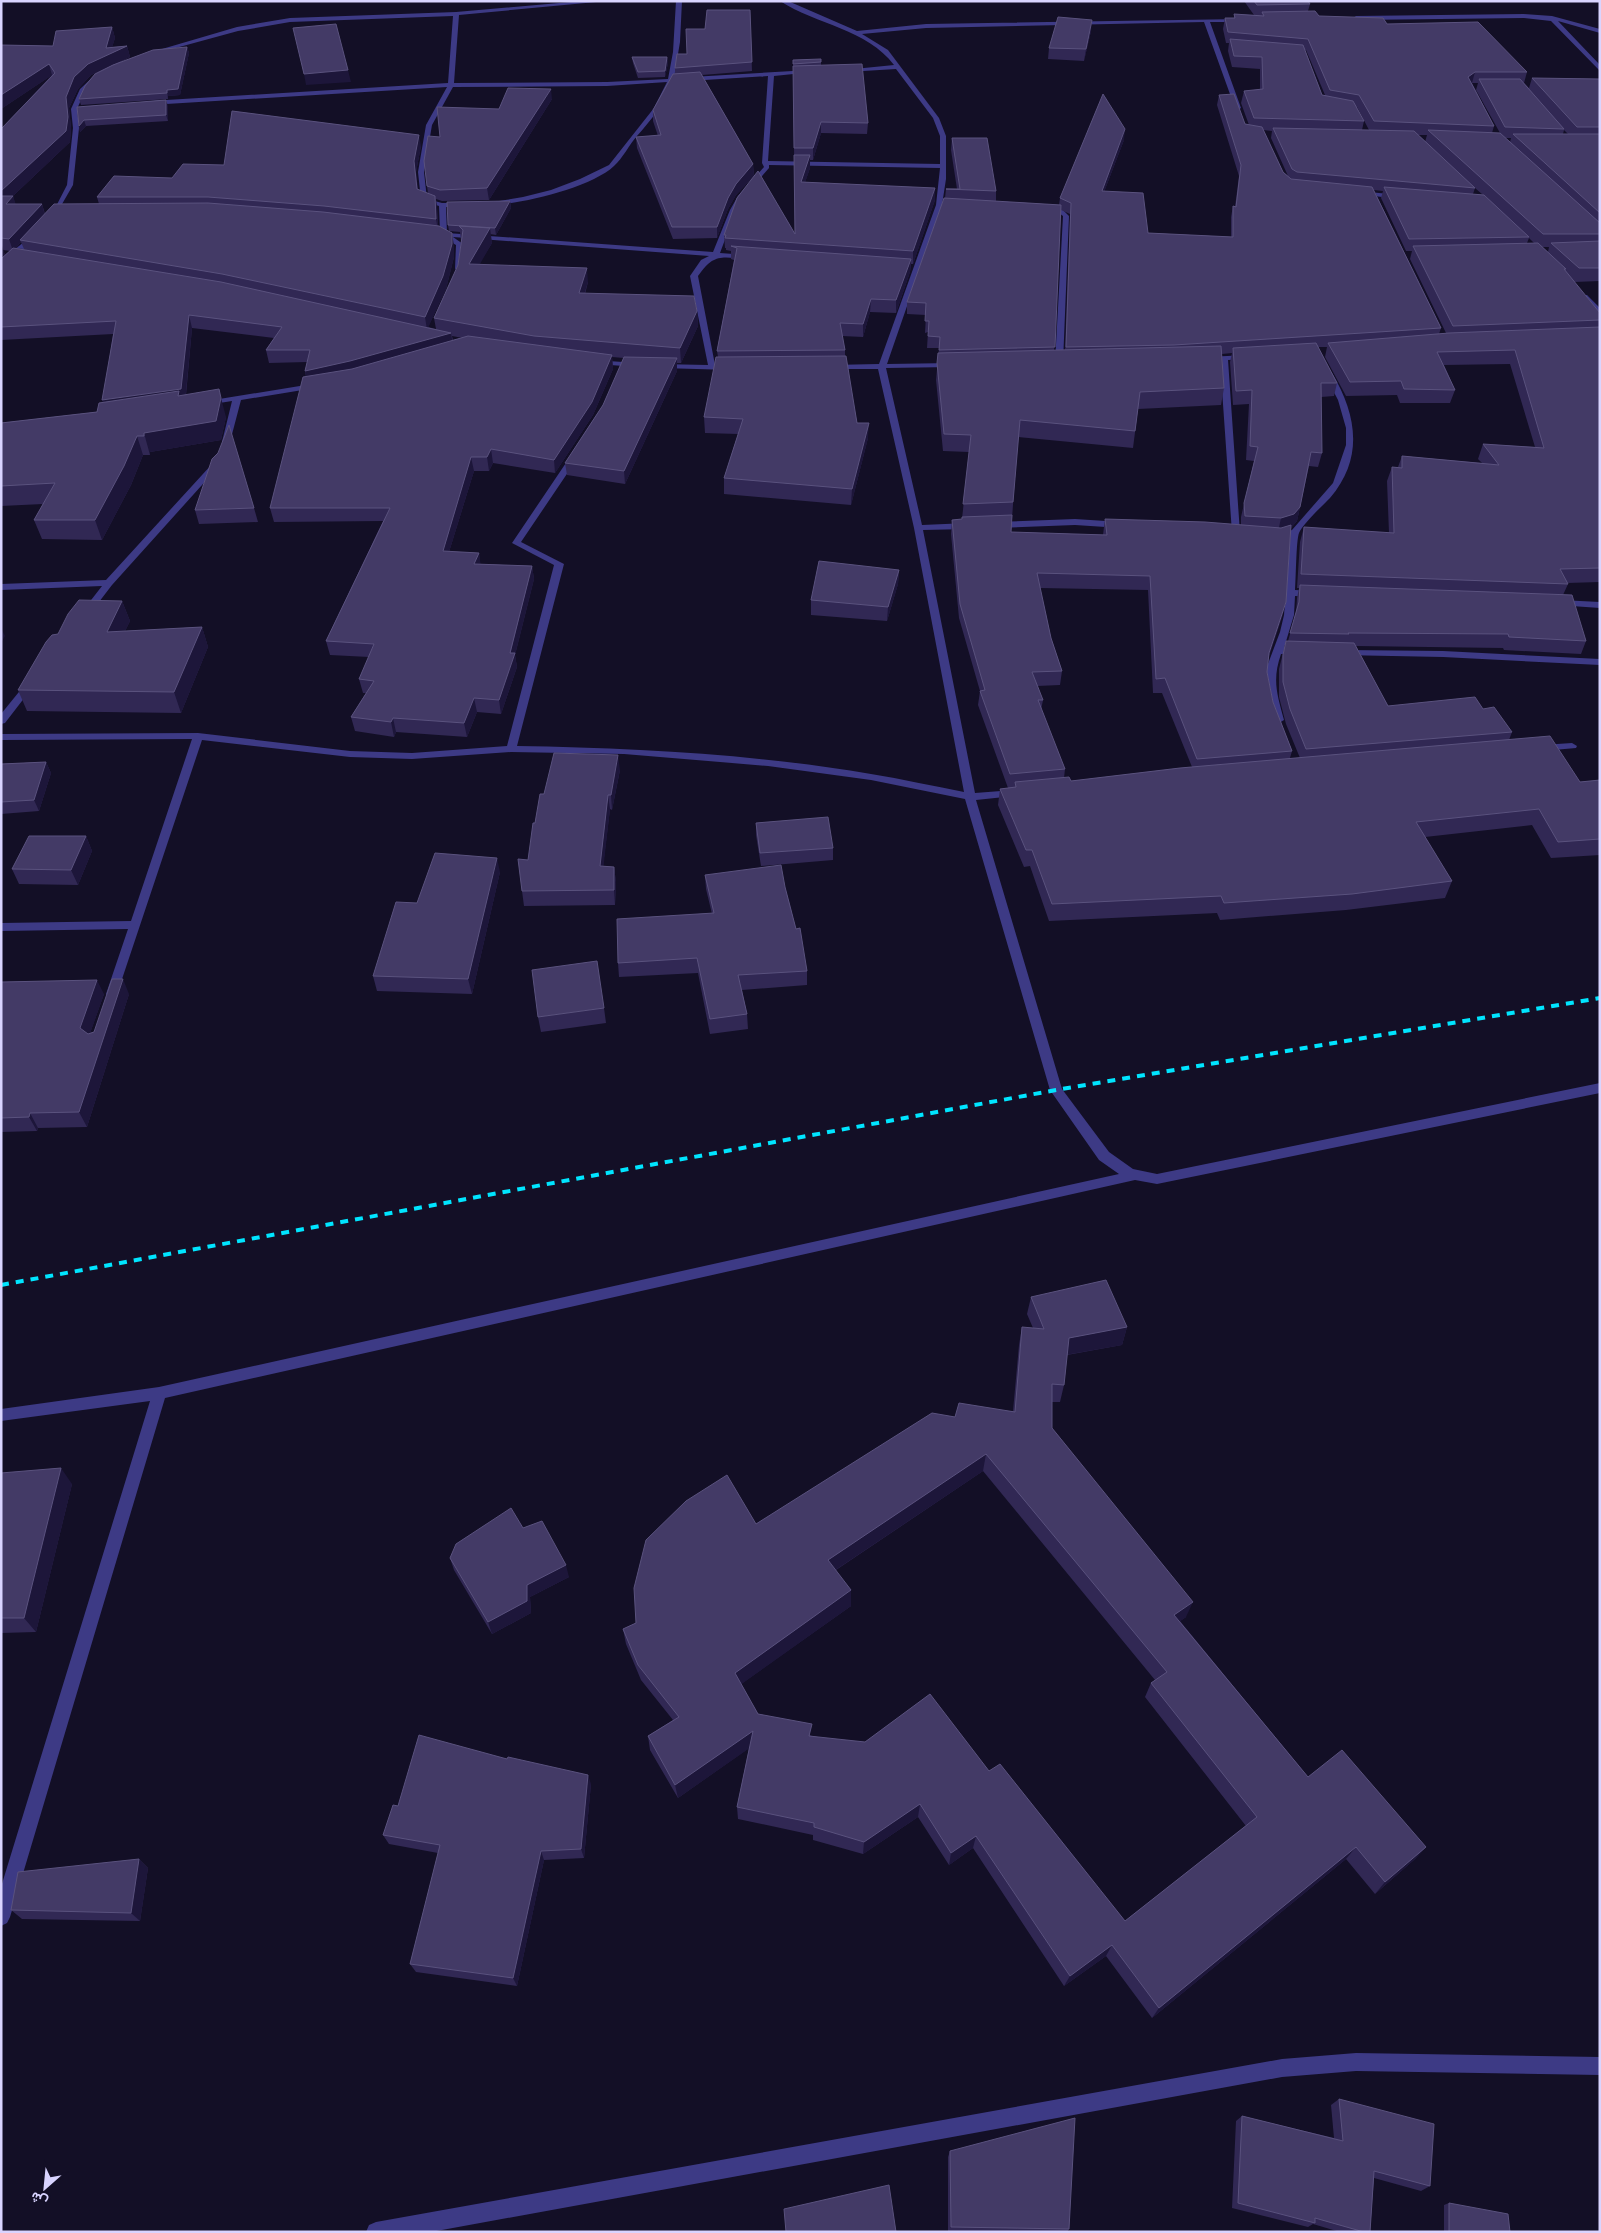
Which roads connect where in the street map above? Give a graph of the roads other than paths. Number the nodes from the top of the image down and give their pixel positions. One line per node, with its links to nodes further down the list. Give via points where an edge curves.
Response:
1 (604, 1): 4 (street)
2 (679, 1): 20 (street)
3 (783, 1): 10 (street)
4 (456, 14): 13 (street, via 290,20 237,29); 21 (street)
5 (1345, 18): 6 (street, via 1511,15)
6 (1552, 18): 9 (street); 15 (street)
7 (1206, 20): 8 (street); 10 (street, via 926,26); 11 (street)
8 (1246, 20)
9 (1600, 31)
10 (856, 32): 14 (street, via 886,51)
11 (1215, 46): 12 (street); 25 (street)
12 (1224, 46)
13 (142, 56)
14 (897, 67): 16 (street); 27 (street, via 936,118 943,136)
15 (1600, 69)
16 (839, 70)
17 (820, 71): 18 (street)
18 (771, 74): 20 (street); 26 (street)
19 (100, 75): 24 (street, via 82,90)
20 (670, 81): 21 (street); 31 (street, via 652,118 627,143 610,167 564,187 511,203)
21 (451, 85): 22 (street); 34 (street, via 429,124 421,172 424,200)
22 (139, 104)
23 (84, 108): 24 (street)
24 (74, 109): 38 (street, via 76,128 70,185)
25 (1241, 116)
26 (765, 163): 27 (street); 46 (street, via 766,167 733,210)
27 (943, 166): 35 (street)
28 (1354, 193): 29 (street)
29 (1374, 194): 30 (street); 32 (street)
30 (1403, 197)
31 (491, 203)
32 (1378, 203)
33 (472, 204): 34 (street)
34 (442, 205): 43 (street)
35 (939, 205): 36 (street); 50 (street)
36 (948, 206)
37 (1041, 209): 60 (street, via 1061,212 1066,216)
38 (56, 212): 39 (street); 40 (street)
39 (66, 212)
40 (50, 220)
41 (44, 227): 45 (street)
42 (425, 233): 43 (street)
43 (444, 235): 46 (street); 52 (street, via 459,244)
44 (1, 253): 45 (street)
45 (15, 254): 47 (street); 51 (street)
46 (716, 255): 48 (street); 66 (street, via 704,262 694,276)
47 (24, 256)
48 (756, 257)
49 (906, 267): 50 (street)
50 (916, 268): 64 (street)
51 (1, 271)
52 (456, 275)
53 (1579, 292): 54 (street)
54 (1600, 312)
55 (1261, 356): 56 (street)
56 (1224, 358): 57 (street); 77 (street)
57 (1198, 359)
58 (583, 361): 66 (street, via 620,369)
59 (1049, 363): 60 (street)
60 (1059, 363): 61 (street)
61 (1069, 363)
62 (960, 365): 64 (street)
63 (822, 367): 64 (street)
64 (882, 367): 75 (street)
65 (1324, 367): 76 (street, via 1342,400 1350,428 1350,445 1337,484)
66 (712, 368): 67 (street)
67 (742, 368)
68 (328, 383): 69 (street)
69 (238, 399): 70 (street); 79 (street, via 223,452 210,474)
70 (199, 404)
71 (580, 446): 96 (street, via 516,544 559,564)
72 (977, 526): 75 (street)
73 (987, 526): 74 (street, via 1075,522)
74 (1132, 526)
75 (918, 528): 99 (street)
76 (1295, 532): 78 (street, via 1278,537); 81 (street)
77 (1235, 533)
78 (1261, 535)
79 (109, 584): 80 (street); 85 (street)
80 (1, 587)
81 (1290, 593): 82 (street); 86 (street, via 1289,615)
82 (1329, 594)
83 (1551, 603): 84 (street)
84 (1600, 605)
85 (79, 622)
86 (1277, 652): 87 (street); 92 (street, via 1271,669 1270,688)
87 (1306, 652)
88 (1336, 652): 89 (street)
89 (1600, 662)
90 (37, 676): 91 (street)
91 (1, 722)
92 (1284, 733)
93 (198, 736): 94 (street); 96 (street, via 358,755 412,756); 100 (street)
94 (1, 737)
95 (1572, 746): 97 (street)
96 (511, 749): 99 (street, via 624,751 768,763 871,777)
97 (1533, 749)
98 (1030, 791): 99 (street)
99 (970, 796): 104 (street, via 1056,1090 1104,1156)
100 (135, 925): 101 (street); 102 (street)
101 (1, 927)
102 (108, 1006)
103 (1600, 1088): 104 (street, via 1169,1177)
104 (1133, 1176): 105 (street)
105 (159, 1394): 106 (street); 107 (street)
106 (1, 1415)
107 (1, 1917)
108 (1600, 2066): 109 (street, via 1356,2062 1282,2068)
109 (376, 2232)

